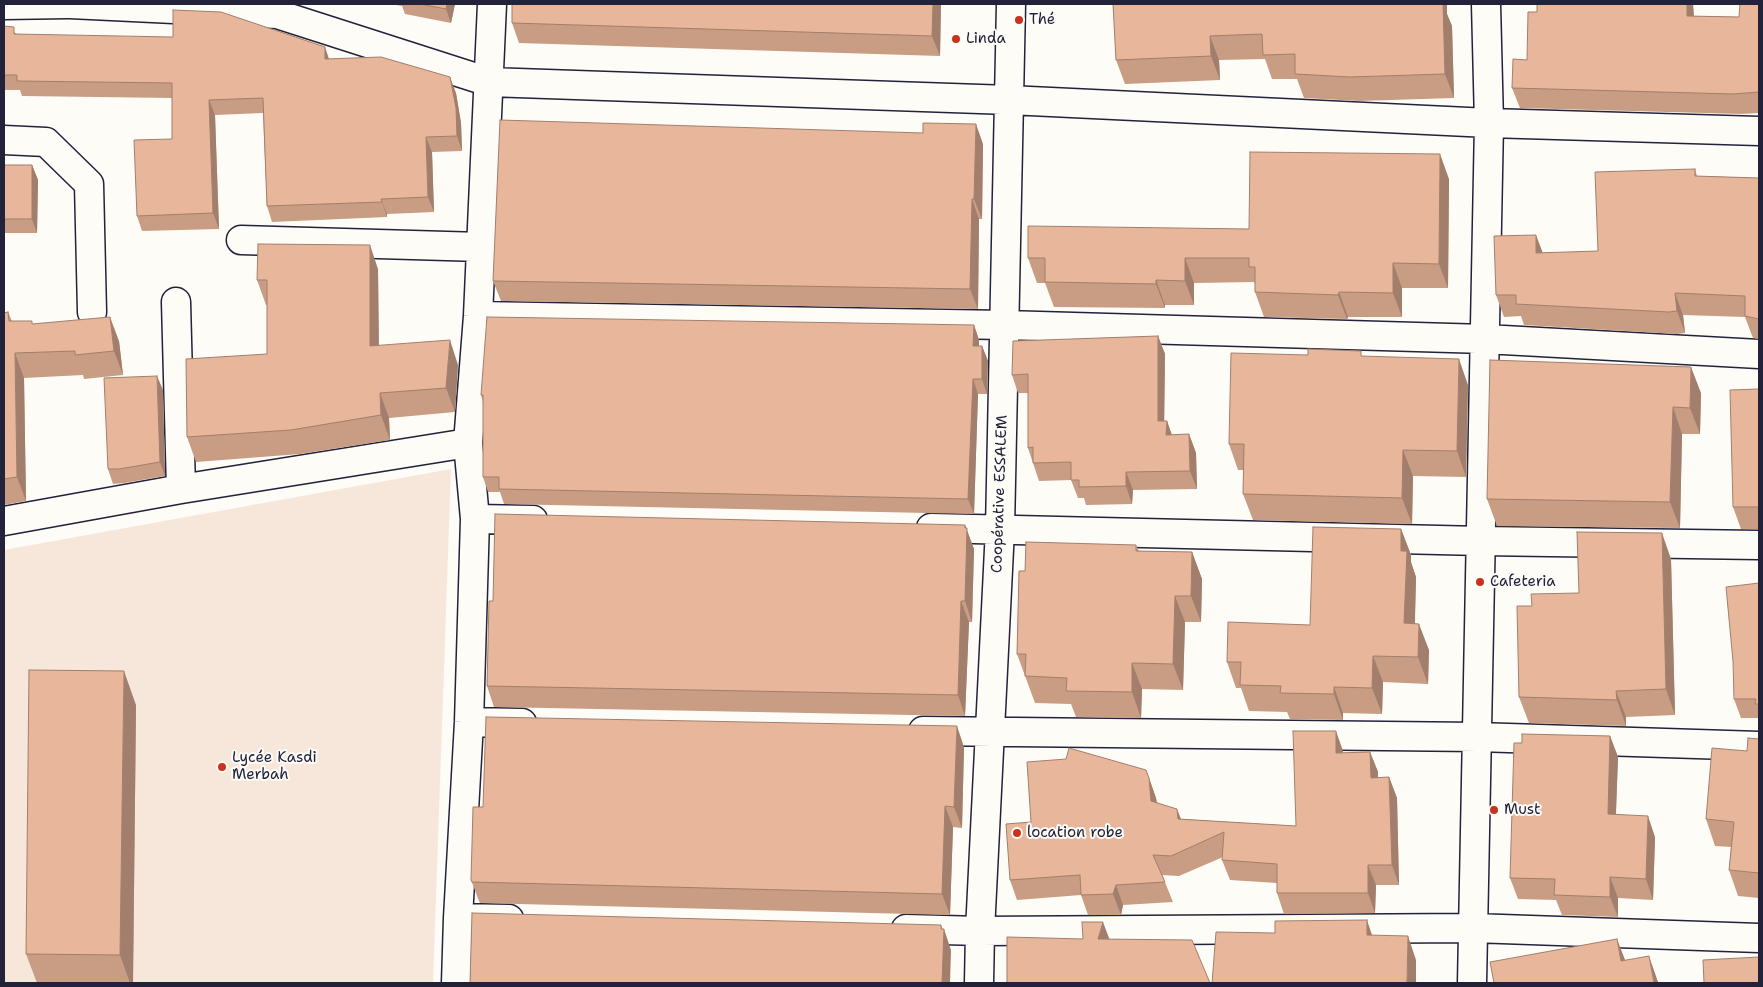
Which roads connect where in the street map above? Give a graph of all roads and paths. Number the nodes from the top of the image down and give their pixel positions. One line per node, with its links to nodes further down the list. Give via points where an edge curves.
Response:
1 (68, 4): 5 (street); 6 (street, via 277,14)
2 (492, 4): 6 (street)
3 (1011, 4): 7 (street, Coopérative ESSALEM)
4 (1486, 4): 8 (street)
5 (4, 5)
6 (489, 82): 7 (street); 12 (street)
7 (1009, 100): 8 (street); 16 (street, Coopérative ESSALEM)
8 (1489, 123): 9 (street); 17 (street)
9 (1759, 131)
10 (4, 140): 14 (street, via 46,142 88,184)
11 (241, 240): 12 (street)
12 (481, 247): 15 (street)
13 (176, 302): 20 (street)
14 (92, 312)
15 (478, 316): 16 (street); 19 (street)
16 (1005, 325): 17 (street); 25 (street, Coopérative ESSALEM)
17 (1485, 339): 18 (street); 26 (street)
18 (1759, 354)
19 (468, 443): 20 (street); 21 (street)
20 (181, 489): 23 (street)
21 (475, 519): 22 (street); 28 (street)
22 (554, 520)
23 (4, 521)
24 (911, 528): 25 (street)
25 (1000, 530): 26 (street); 31 (street, Coopérative ESSALEM)
26 (1481, 541): 27 (street); 32 (street)
27 (1759, 545)
28 (469, 722): 29 (street); 34 (street)
29 (548, 723)
30 (901, 731): 31 (street)
31 (990, 732): 32 (street); 38 (street, Coopérative ESSALEM)
32 (1477, 737): 33 (street); 37 (street)
33 (1759, 746)
34 (458, 918): 35 (street); 40 (street)
35 (536, 920)
36 (882, 928): 38 (street)
37 (1474, 928): 38 (street); 39 (street); 42 (street)
38 (980, 931): 41 (street, Coopérative ESSALEM)
39 (1759, 938)
40 (456, 983)
41 (979, 983)
42 (1472, 983)

